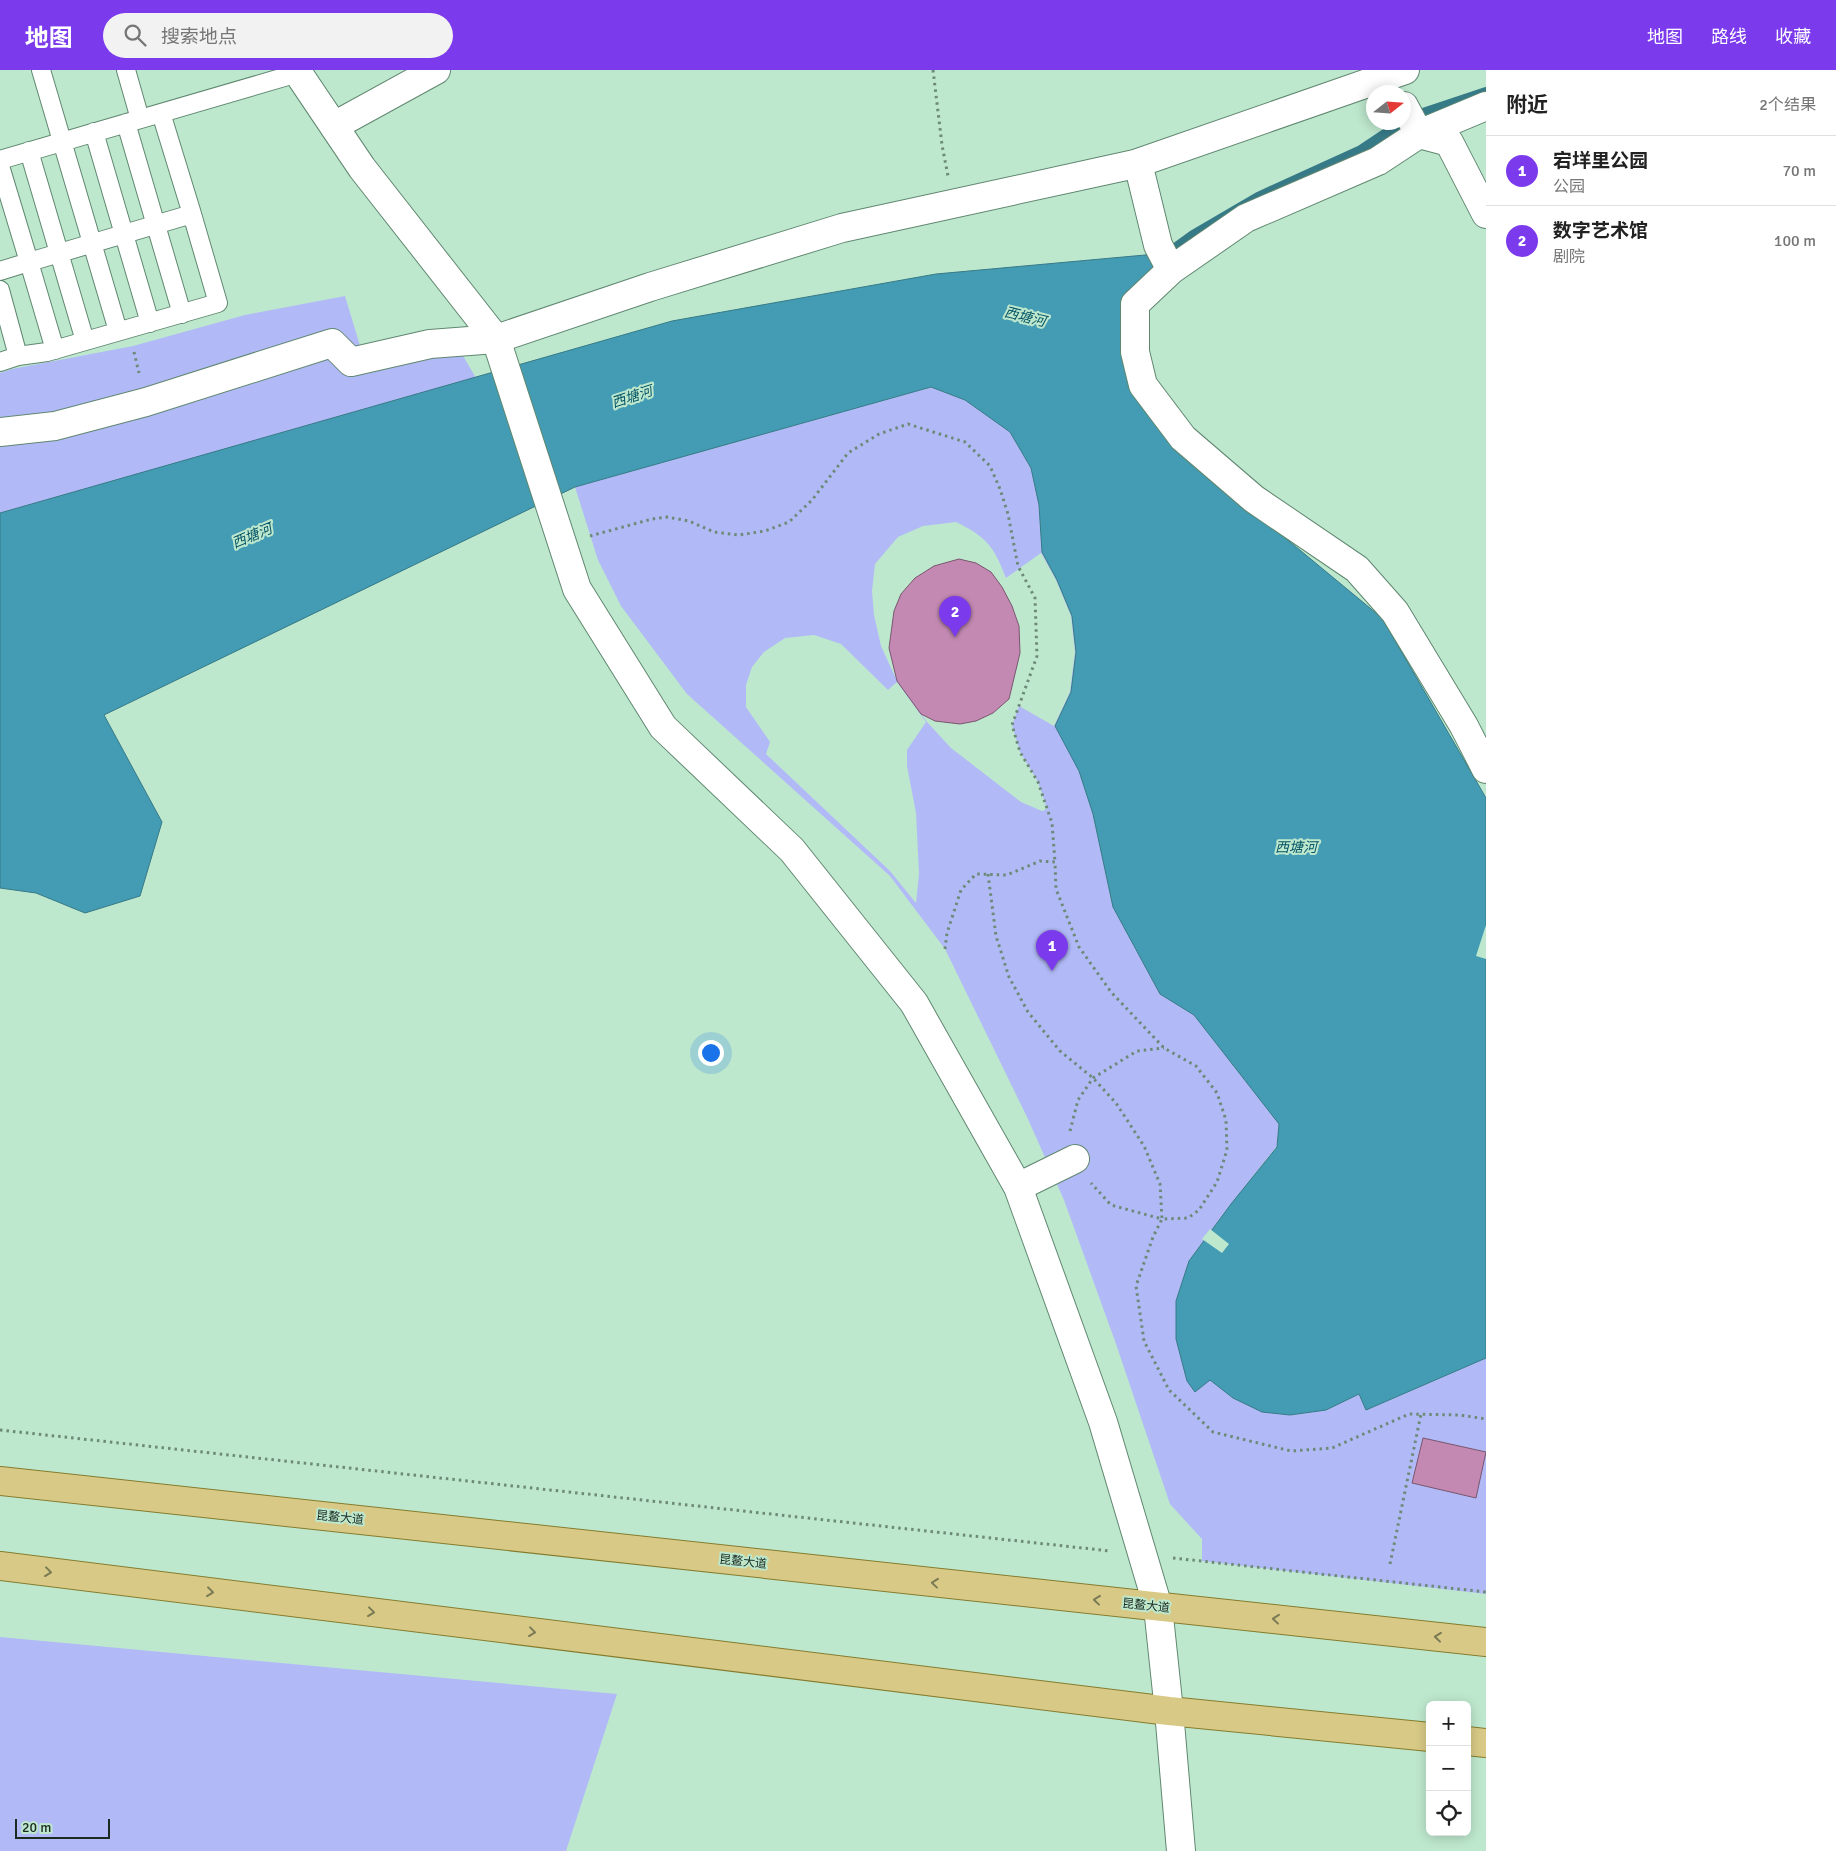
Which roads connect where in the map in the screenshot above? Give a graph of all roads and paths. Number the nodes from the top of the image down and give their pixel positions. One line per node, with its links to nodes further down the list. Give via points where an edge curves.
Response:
1 (40, 70): 14 (lane)
2 (126, 70): 10 (lane)
3 (436, 70): 11 (street)
4 (933, 70): 19 (path, via 942,145)
5 (297, 72): 8 (lane); 11 (street)
6 (1398, 79): 17 (street)
7 (1486, 106): 13 (street)
8 (161, 113): 10 (lane); 20 (lane)
9 (1411, 120): 13 (street)
10 (133, 121): 12 (lane); 22 (lane)
11 (334, 126): 33 (street, via 362,168)
12 (94, 132): 14 (lane); 23 (lane)
13 (1419, 134): 21 (street, via 1449,142); 28 (street, via 1378,161 1246,218)
14 (62, 142): 15 (lane); 24 (lane)
15 (29, 151): 16 (lane); 25 (lane)
16 (0, 160)
17 (1138, 163): 19 (street); 28 (street, via 1158,245)
18 (0, 166): 26 (lane)
19 (954, 202): 33 (street, via 842,228)
20 (192, 214): 22 (lane); 30 (lane, via 218,303)
21 (1486, 214)
22 (157, 224): 23 (lane); 30 (lane)
23 (125, 234): 24 (lane); 31 (lane)
24 (92, 244): 25 (lane); 32 (lane)
25 (59, 254): 26 (lane); 34 (lane)
26 (30, 262): 27 (lane); 35 (lane)
27 (0, 270)
28 (1171, 270): 40 (street, via 1136,304 1135,352 1143,385 1183,438 1254,499 1357,569 1395,612 1464,726)
29 (0, 290): 36 (lane)
30 (182, 314): 31 (lane)
31 (150, 323): 32 (lane)
32 (118, 332): 34 (lane)
33 (496, 338): 38 (street, via 430,344 351,362 332,343 55,426); 47 (street, via 577,589 663,727 792,850 914,1003)
34 (85, 341): 35 (lane)
35 (55, 350): 36 (lane)
36 (18, 356): 37 (lane)
37 (0, 362)
38 (0, 432)
39 (590, 536): 41 (path, via 652,518 667,517 690,521 714,532 765,531 789,522 812,500 848,452 879,434 908,424 965,442 990,466 1008,514 1018,566 1035,598 1037,656 1012,725 1020,752 1038,782 1052,824)
40 (1486, 769)
41 (1055, 862): 42 (path, via 1040,861 1007,875); 44 (path, via 1056,889 1079,947 1111,992)
42 (988, 874): 43 (path, via 976,874 961,890); 45 (path, via 996,936 1009,976 1028,1012 1060,1051)
43 (945, 948)
44 (1164, 1048): 45 (path, via 1137,1051); 48 (path, via 1196,1066 1216,1093 1226,1120 1227,1150 1217,1182 1199,1210 1188,1218)
45 (1093, 1078): 46 (path, via 1078,1100 1068,1138); 48 (path, via 1116,1102 1144,1146 1160,1184)
46 (1075, 1160): 47 (street); 48 (path, via 1078,1170 1111,1204)
47 (1018, 1187): 53 (street, via 1103,1422)
48 (1162, 1219): 49 (path, via 1136,1286 1144,1340 1169,1390 1213,1432 1291,1450 1332,1448 1409,1414)
49 (1421, 1414): 50 (path); 54 (path)
50 (1486, 1419)
51 (0, 1430): 53 (path)
52 (0, 1481): 57 (main road, 昆鳌大道, one-way to 52)
53 (1142, 1554): 56 (path); 57 (street)
54 (1390, 1564)
55 (0, 1566): 59 (main road, one-way to 59)
56 (1486, 1592)
57 (1158, 1607): 58 (main road, 昆鳌大道, one-way to 57); 59 (street)
58 (1486, 1642)
59 (1170, 1711): 60 (main road); 63 (street)
60 (1426, 1737)
61 (1471, 1741): 62 (main road)
62 (1486, 1743)
63 (1181, 1851)

